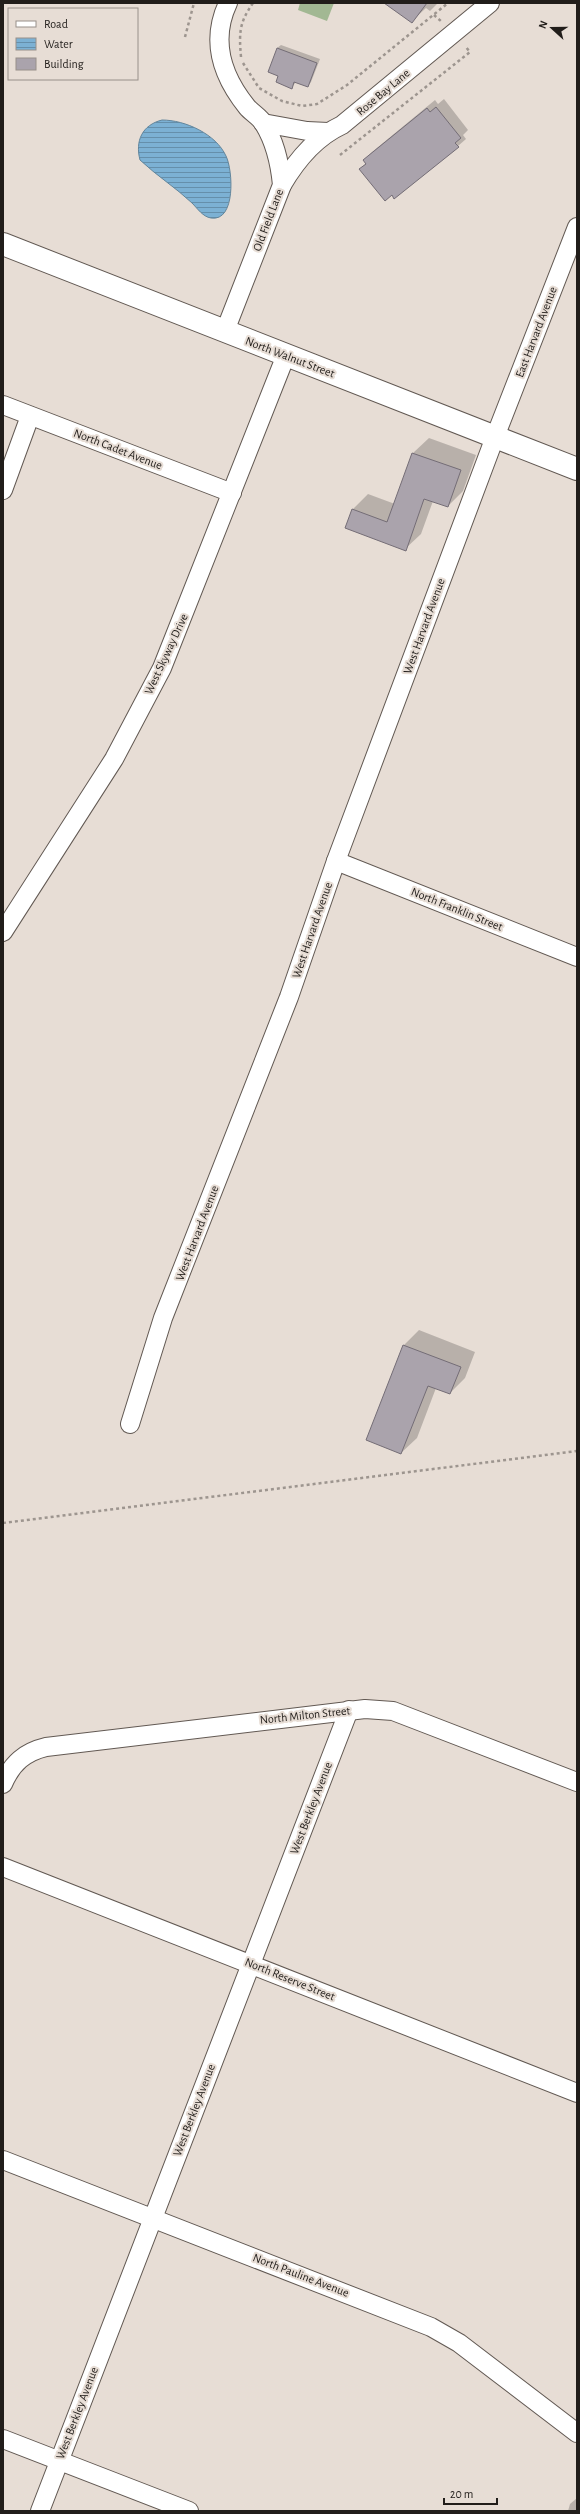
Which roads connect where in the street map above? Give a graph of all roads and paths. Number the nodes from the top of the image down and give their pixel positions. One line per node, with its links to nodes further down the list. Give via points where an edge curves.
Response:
1 (194, 3): 6 (path)
2 (228, 3): 8 (street, Old Field Lane, via 220,26 219,53 222,65 247,108)
3 (252, 3): 4 (path, via 242,18 239,42 242,61 259,88 282,101 302,106 317,104 347,85)
4 (448, 3)
5 (490, 3): 9 (street, Rose Bay Lane, via 342,126)
6 (185, 37)
7 (463, 43): 10 (path, via 470,52)
8 (263, 123): 9 (street); 11 (street, Old Field Lane, via 279,162)
9 (328, 132): 11 (street, Rose Bay Lane, via 298,161)
10 (340, 155)
11 (282, 185): 14 (street, Old Field Lane)
12 (577, 227): 18 (street, East Harvard Avenue)
13 (3, 244): 14 (main road, North Walnut Street)
14 (224, 331): 15 (main road, North Walnut Street)
15 (286, 355): 18 (main road, North Walnut Street); 21 (street, West Skyway Drive)
16 (3, 405): 17 (street, North Cadet Avenue)
17 (30, 416): 20 (street); 21 (street, North Cadet Avenue)
18 (495, 437): 19 (main road, North Walnut Street); 22 (street, West Harvard Avenue)
19 (577, 469)
20 (3, 490)
21 (232, 492): 23 (street, West Skyway Drive, via 158,675 114,759)
22 (336, 861): 24 (street, North Franklin Street); 25 (street, West Harvard Avenue, via 289,997 163,1318)
23 (3, 932)
24 (577, 957)
25 (130, 1424)
26 (577, 1451): 27 (path)
27 (3, 1523)
28 (349, 1710): 29 (street, North Milton Street, via 392,1711); 30 (street, North Milton Street, via 46,1746 14,1763); 32 (street, West Berkley Avenue)
29 (577, 1782)
30 (3, 1784)
31 (3, 1867): 32 (street, North Reserve Street)
32 (250, 1963): 33 (street, North Reserve Street); 35 (street, West Berkley Avenue)
33 (577, 2093)
34 (3, 2160): 35 (street, North Pauline Avenue)
35 (153, 2217): 36 (street, North Pauline Avenue, via 431,2327 458,2343); 38 (street, West Berkley Avenue)
36 (577, 2433)
37 (3, 2439): 38 (street)
38 (59, 2460): 39 (street, West Berkley Avenue); 40 (street)
39 (40, 2511)
40 (189, 2511)

